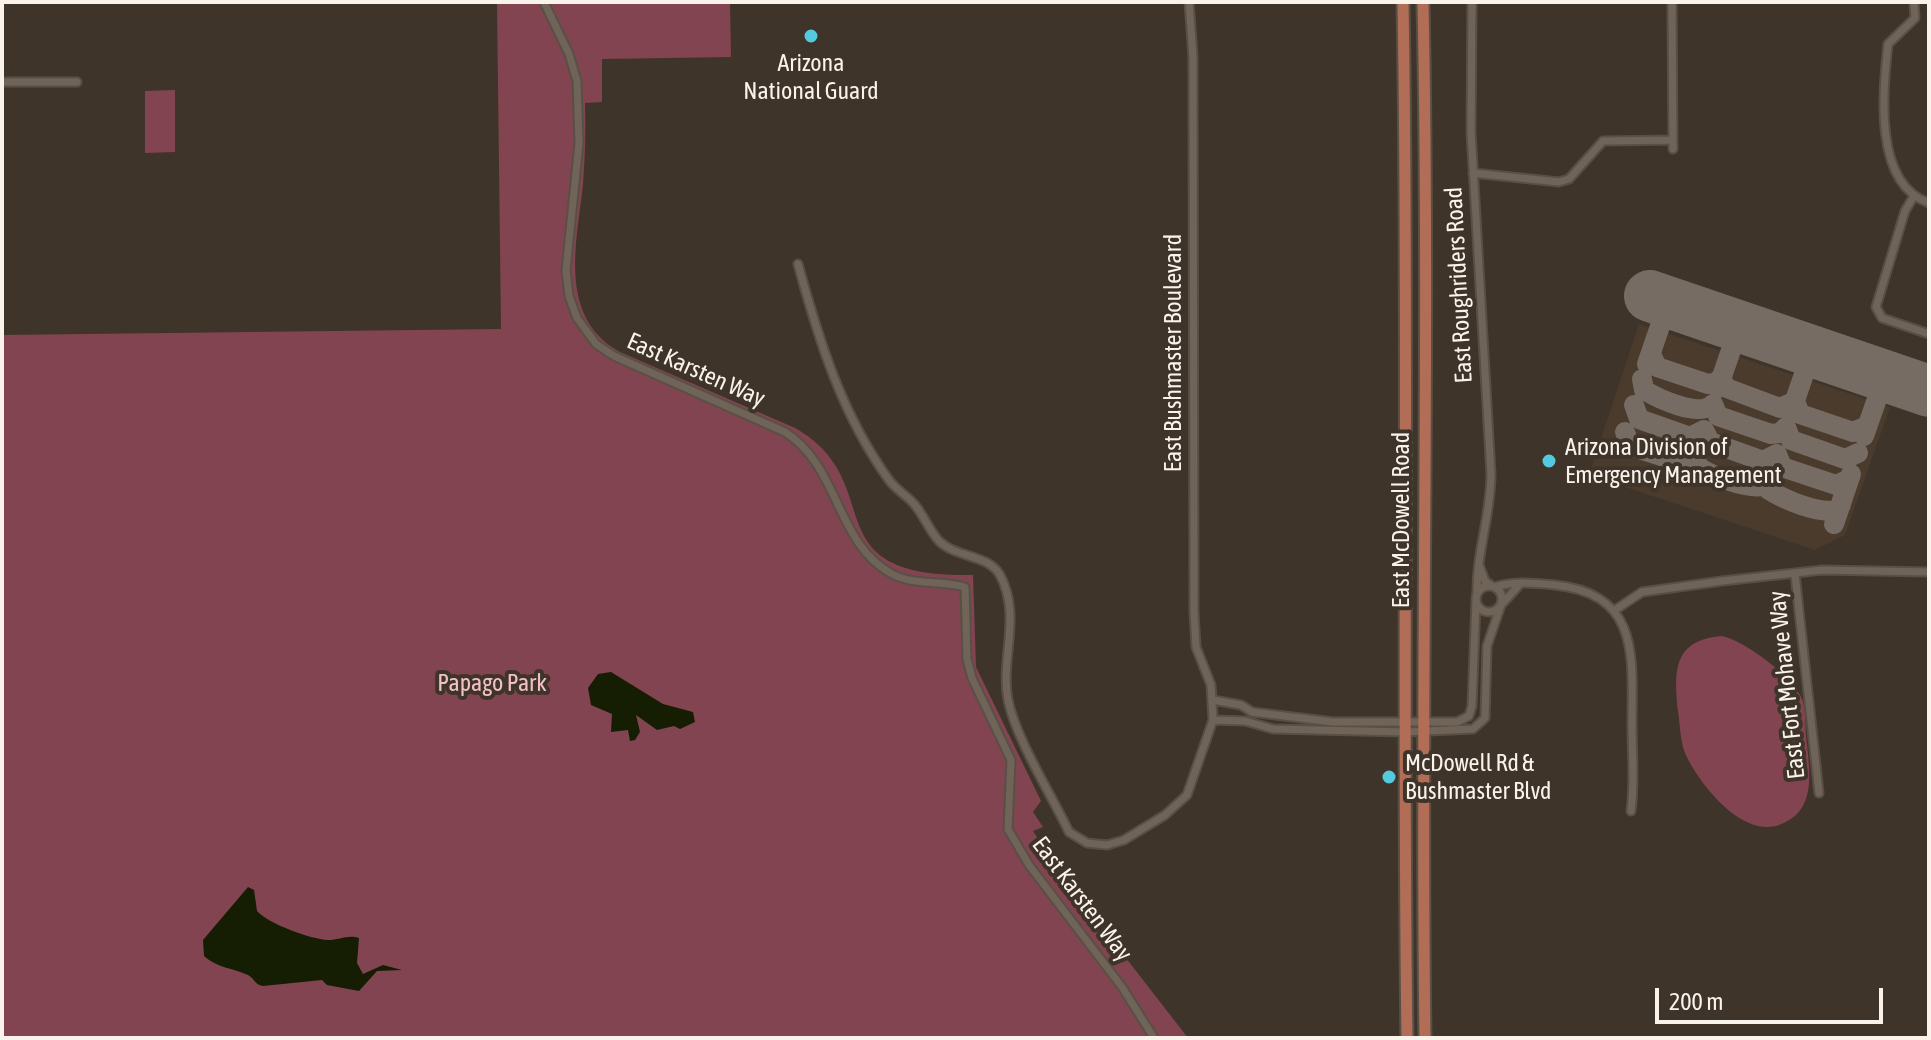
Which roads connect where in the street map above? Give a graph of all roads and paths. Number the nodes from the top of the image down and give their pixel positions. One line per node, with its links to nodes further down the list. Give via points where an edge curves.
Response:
1 (544, 2): 29 (street, East Karsten Way, via 577,81 579,143 566,270 572,308 582,326 614,356 802,443 822,468 860,544 878,564 908,580 965,587 972,678 1011,760 1008,829)
2 (1189, 2): 23 (street, East Bushmaster Boulevard, via 1194,612 1196,647)
3 (1403, 2): 25 (main road, East McDowell Road)
4 (1423, 2): 26 (main road, East McDowell Road, via 1427,271)
5 (1472, 2): 10 (street, East Roughriders Road)
6 (1672, 2): 10 (street, via 1673,145 1603,141 1565,181)
7 (1914, 2): 11 (street, via 1915,18 1888,44 1886,72 1889,157)
8 (2, 82): 9 (street)
9 (77, 82)
10 (1473, 173): 15 (street, East Roughriders Road, via 1491,474)
11 (1914, 196): 12 (street); 14 (street, via 1876,307 1882,318)
12 (1929, 203)
13 (798, 264): 24 (street, East Bushmaster Boulevard, via 818,340 869,449 937,539 950,551 993,564 1000,576 1011,625 1008,701 1069,832 1087,843 1107,845 1165,815 1193,784)
14 (1929, 334)
15 (1479, 565): 19 (street, via 1485,581); 20 (street, East Roughriders Road)
16 (1929, 572): 17 (street)
17 (1795, 574): 22 (street, via 1642,592); 27 (street, East Fort Mohave Way)
18 (1521, 583): 19 (street); 21 (street); 22 (street, via 1589,591)
19 (1494, 587): 20 (street, via 1482,588); 21 (street, via 1501,592)
20 (1477, 598): 21 (street, via 1488,612); 26 (street, via 1469,716)
21 (1501, 604): 26 (street, via 1487,646 1485,718 1468,731)
22 (1615, 610): 28 (street, via 1630,639)
23 (1213, 700): 24 (street, East Bushmaster Boulevard); 25 (street, via 1265,715)
24 (1213, 720): 25 (street, via 1273,729)
25 (1405, 727): 26 (street); 30 (main road, East McDowell Road)
26 (1422, 727): 31 (main road, East McDowell Road)
27 (1819, 793)
28 (1631, 811)
29 (1154, 1038)
30 (1407, 1038)
31 (1425, 1038)

